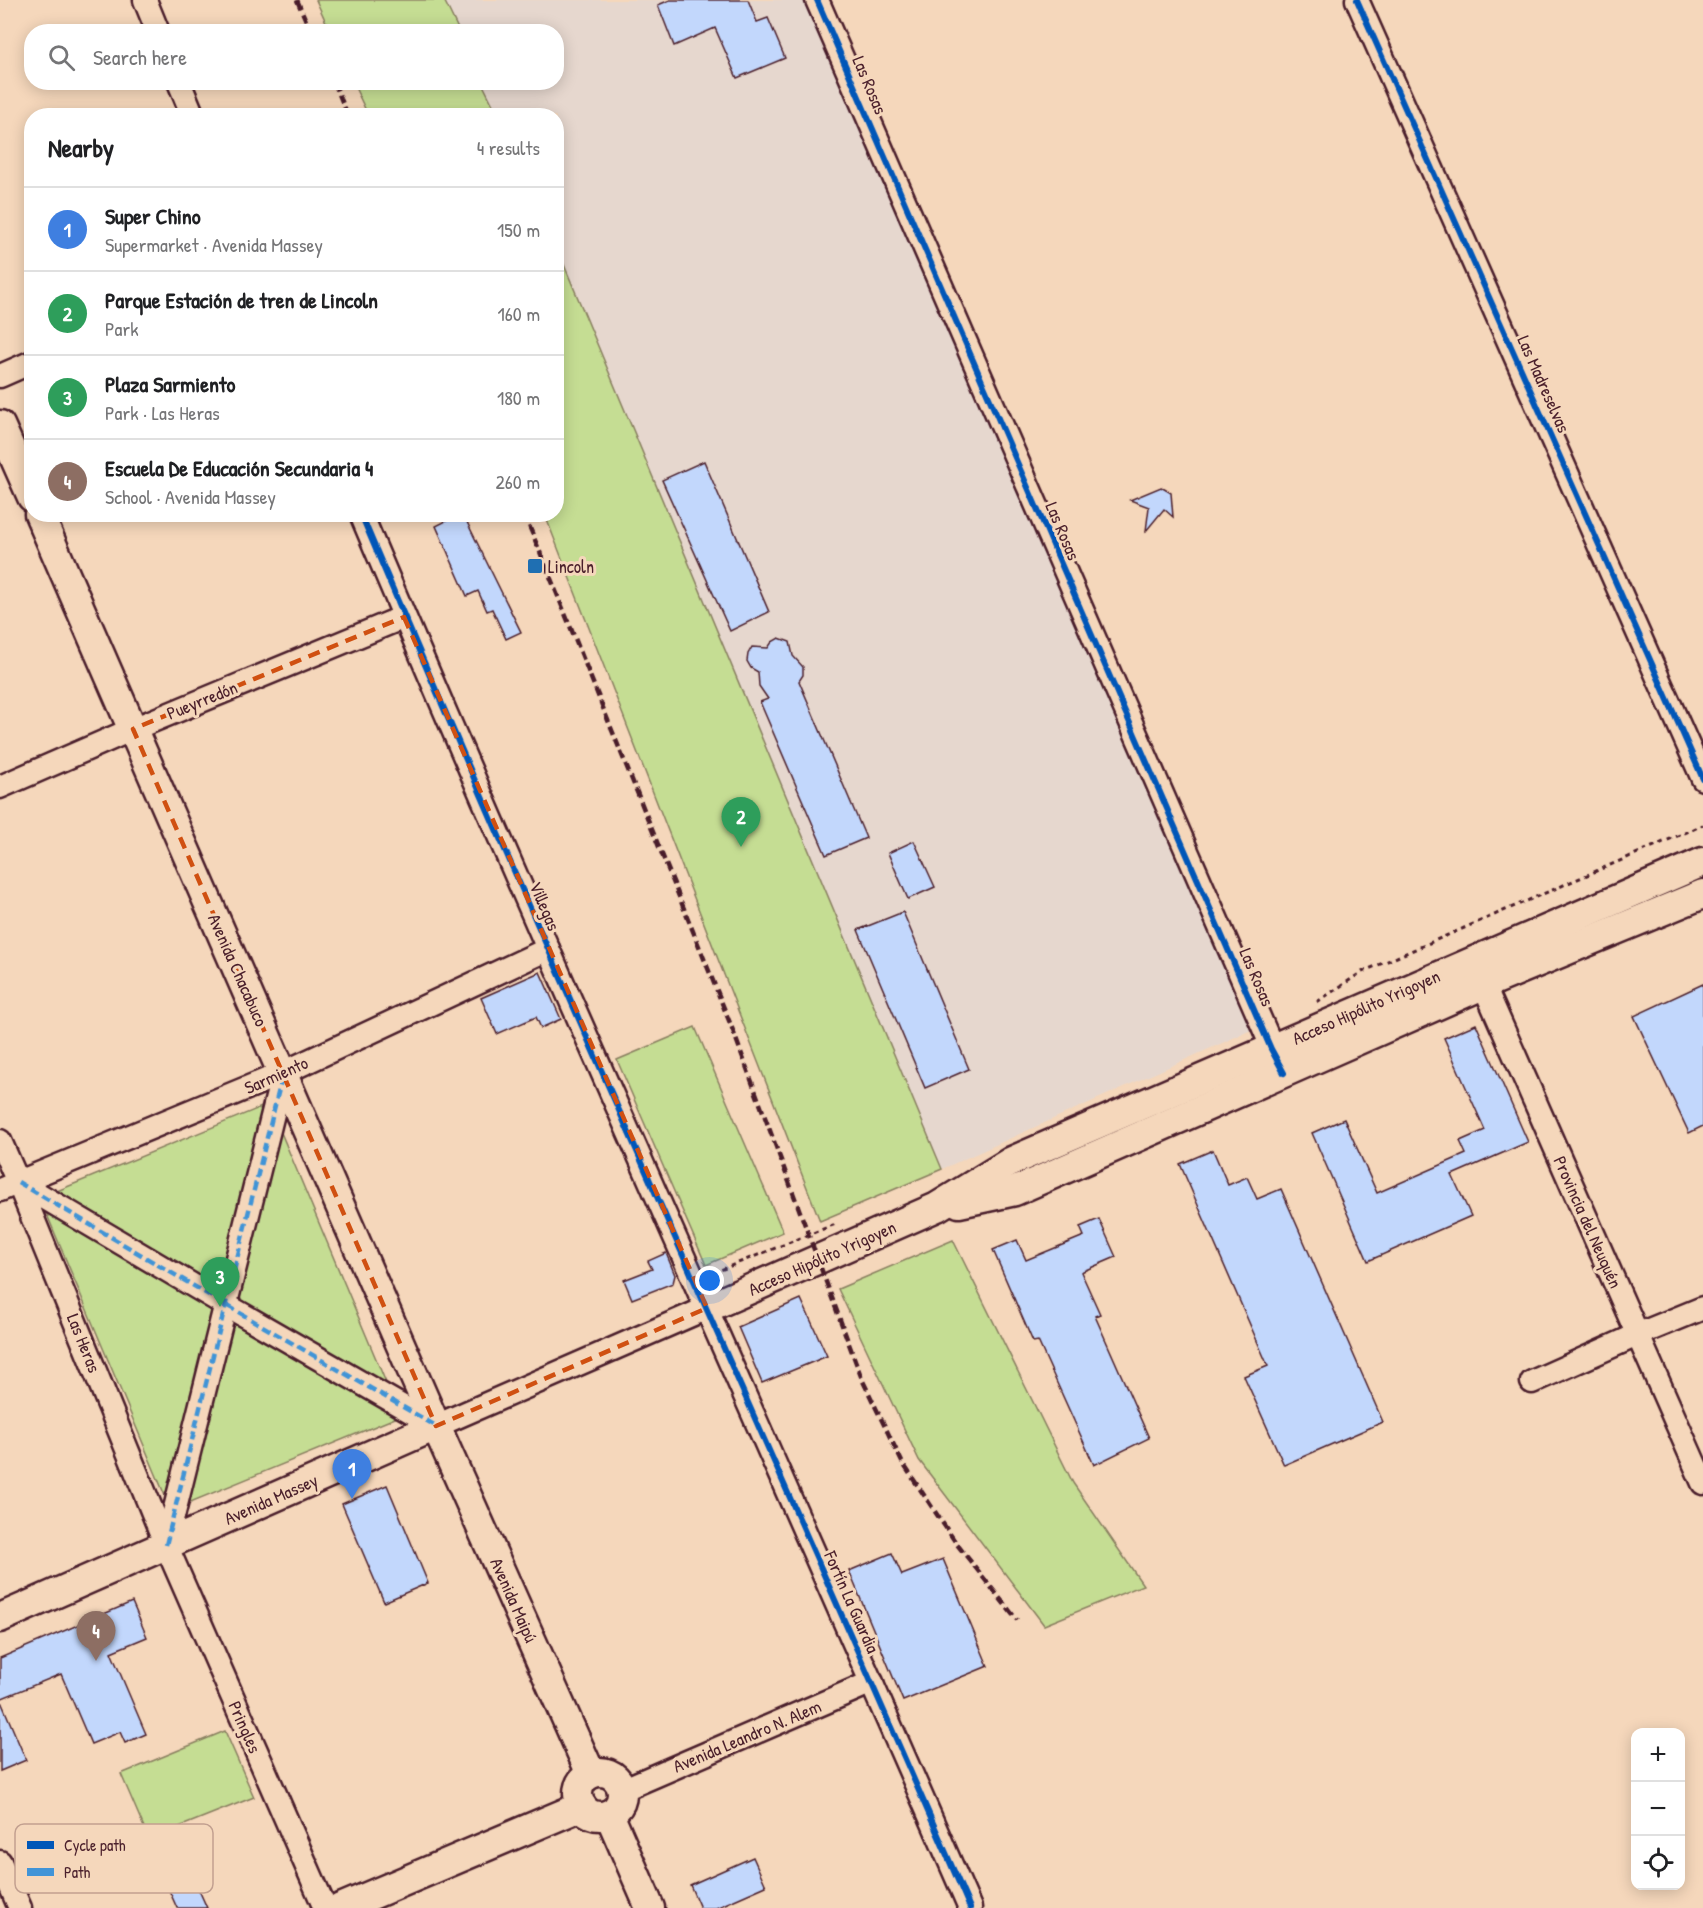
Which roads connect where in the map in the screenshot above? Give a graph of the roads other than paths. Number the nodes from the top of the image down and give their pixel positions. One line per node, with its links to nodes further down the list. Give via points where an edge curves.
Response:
1 (145, 0): 4 (street)
2 (817, 0): 21 (street, Las Rosas)
3 (1357, 0): 15 (street, Las Madreselvas)
4 (155, 24)
5 (182, 90): 6 (street)
6 (190, 108)
7 (24, 366): 8 (street)
8 (0, 376)
9 (0, 425): 10 (main road)
10 (24, 479)
11 (42, 522): 14 (main road, Avenida Chacabuco)
12 (364, 522): 13 (street, Villegas)
13 (405, 617): 14 (street, Pueyrredón); 19 (street, Villegas)
14 (133, 729): 16 (street, Pueyrredón); 22 (main road, Avenida Chacabuco)
15 (1703, 779)
16 (0, 787)
17 (1703, 862): 20 (main road, Acceso Hipólito Yrigoyen)
18 (1703, 894): 20 (main road, Acceso Hipólito Yrigoyen)
19 (548, 950): 22 (street, Sarmiento); 26 (street, Villegas)
20 (1478, 973): 21 (main road, Acceso Hipólito Yrigoyen); 28 (street, Provincia del Neuquén)
21 (1278, 1061): 26 (main road, Acceso Hipólito Yrigoyen, via 1012,1161 937,1207)
22 (283, 1073): 24 (street, Sarmiento); 25 (street); 30 (main road, Avenida Chacabuco)
23 (0, 1141): 24 (street, Las Heras)
24 (9, 1186): 25 (street); 32 (street, Las Heras)
25 (226, 1305): 30 (street); 32 (street)
26 (707, 1308): 30 (street, Avenida Massey); 34 (street, Fortín La Guardia)
27 (1703, 1308): 28 (street)
28 (1637, 1335): 29 (street); 31 (street, Provincia del Neuquén)
29 (1532, 1382)
30 (436, 1426): 32 (main road, Avenida Massey); 35 (main road, Avenida Maipú)
31 (1703, 1483)
32 (166, 1545): 33 (main road, Avenida Massey); 40 (street, Pringles)
33 (0, 1617)
34 (869, 1677): 36 (street, Avenida Leandro N. Alem); 43 (street, Fortín La Guardia)
35 (591, 1774): 36 (main road, via 606,1773); 37 (main road, via 579,1789)
36 (616, 1795): 37 (main road, via 597,1816); 42 (main road)
37 (582, 1806): 41 (main road)
38 (0, 1862): 39 (street)
39 (20, 1908)
40 (325, 1908)
41 (341, 1908)
42 (650, 1908)
43 (970, 1908)

